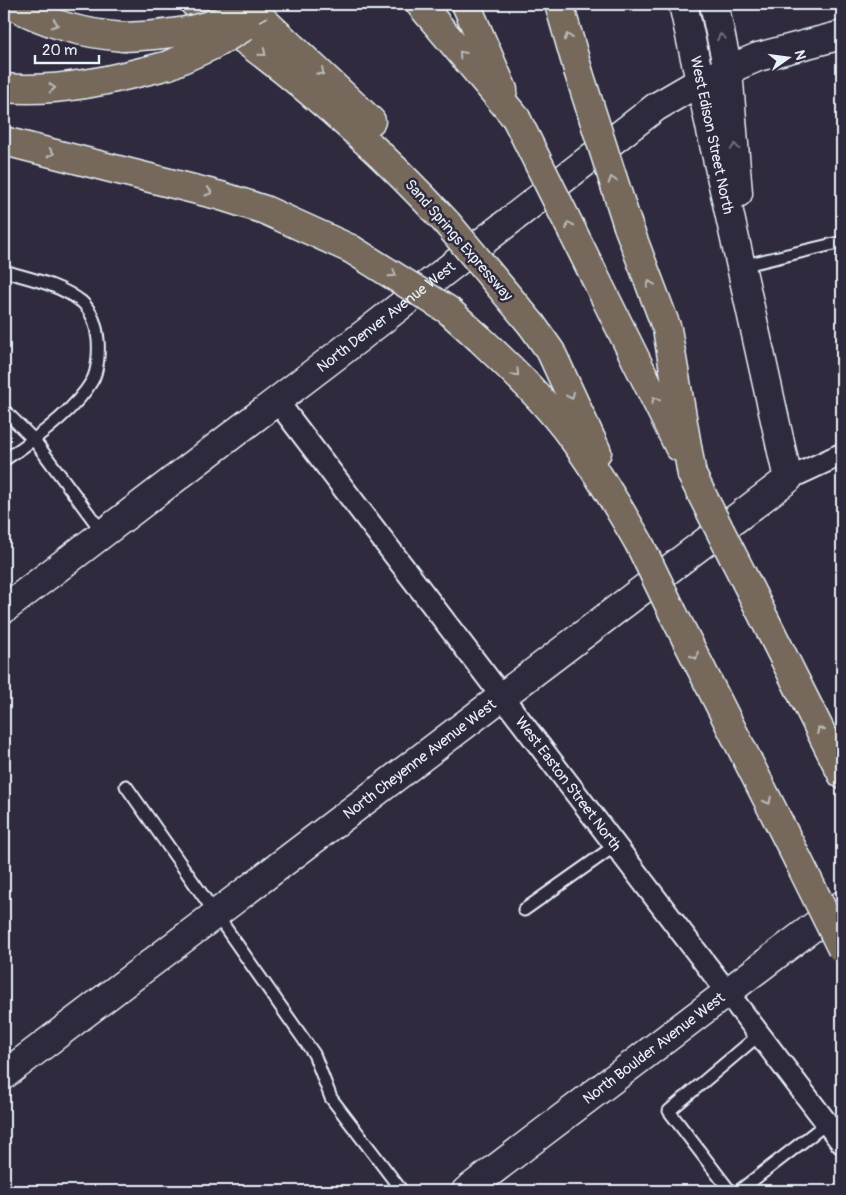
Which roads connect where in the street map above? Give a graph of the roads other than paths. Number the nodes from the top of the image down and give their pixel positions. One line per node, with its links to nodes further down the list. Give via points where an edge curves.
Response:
1 (10, 4): 4 (highway, one-way to 4, bridge, via 42,20 123,37 197,30)
2 (195, 4): 17 (highway, Sand Springs Expressway, one-way to 17, via 251,43 333,111 379,152)
3 (246, 4): 17 (highway, one-way to 17, via 378,127)
4 (261, 4)
5 (276, 4): 14 (highway, one-way to 5, bridge, via 63,87 102,82 169,65 252,23)
6 (420, 4): 15 (highway, one-way to 6)
7 (466, 4): 15 (highway)
8 (558, 4): 26 (highway, one-way to 8, bridge, via 667,329 628,226)
9 (683, 4): 13 (street, West Edison Street North)
10 (714, 4): 12 (street, West Edison Street North, one-way to 10)
11 (842, 35): 12 (street, North Denver Avenue West, via 758,57)
12 (728, 70): 13 (street, North Denver Avenue West); 19 (street, West Edison Street North, one-way to 12)
13 (699, 82): 19 (street, West Edison Street North); 21 (street, North Denver Avenue West, via 656,107)
14 (4, 88)
15 (516, 118): 26 (highway, one-way to 15, bridge)
16 (4, 141): 29 (highway, one-way to 29, bridge, via 221,196 265,210 351,248 448,310 516,373 573,439)
17 (447, 223): 29 (highway, Sand Springs Expressway, one-way to 29, bridge, via 551,352)
18 (842, 242): 19 (lane)
19 (741, 266): 27 (street, West Edison Street North)
20 (4, 271): 23 (lane, via 58,287 83,303 97,326 99,349 93,380 73,405)
21 (277, 401): 28 (street, North Denver Avenue West); 31 (street, West Easton Street North)
22 (4, 410): 23 (lane)
23 (34, 440): 25 (lane); 28 (lane)
24 (842, 454): 27 (street, North Cheyenne Avenue West)
25 (4, 460)
26 (692, 475): 32 (highway, one-way to 26, bridge)
27 (788, 478): 31 (street, North Cheyenne Avenue West)
28 (103, 534): 30 (street, North Denver Avenue West)
29 (639, 543): 38 (highway, one-way to 38, bridge)
30 (4, 609)
31 (502, 695): 34 (street, West Easton Street North); 37 (street, North Cheyenne Avenue West)
32 (842, 774)
33 (126, 786): 37 (lane)
34 (616, 845): 36 (lane); 39 (street, West Easton Street North)
35 (842, 904): 39 (street, North Boulder Avenue West)
36 (524, 910)
37 (218, 914): 41 (street, North Cheyenne Avenue West); 44 (lane, via 314,1054 331,1098)
38 (842, 949)
39 (727, 992): 40 (street, West Easton Street North); 45 (street, North Boulder Avenue West)
40 (760, 1034): 42 (street, West Easton Street North); 46 (lane, via 668,1111)
41 (4, 1075)
42 (828, 1124): 43 (street, West Easton Street North); 47 (lane)
43 (842, 1143)
44 (402, 1191)
45 (466, 1191)
46 (730, 1191)
47 (739, 1191)

